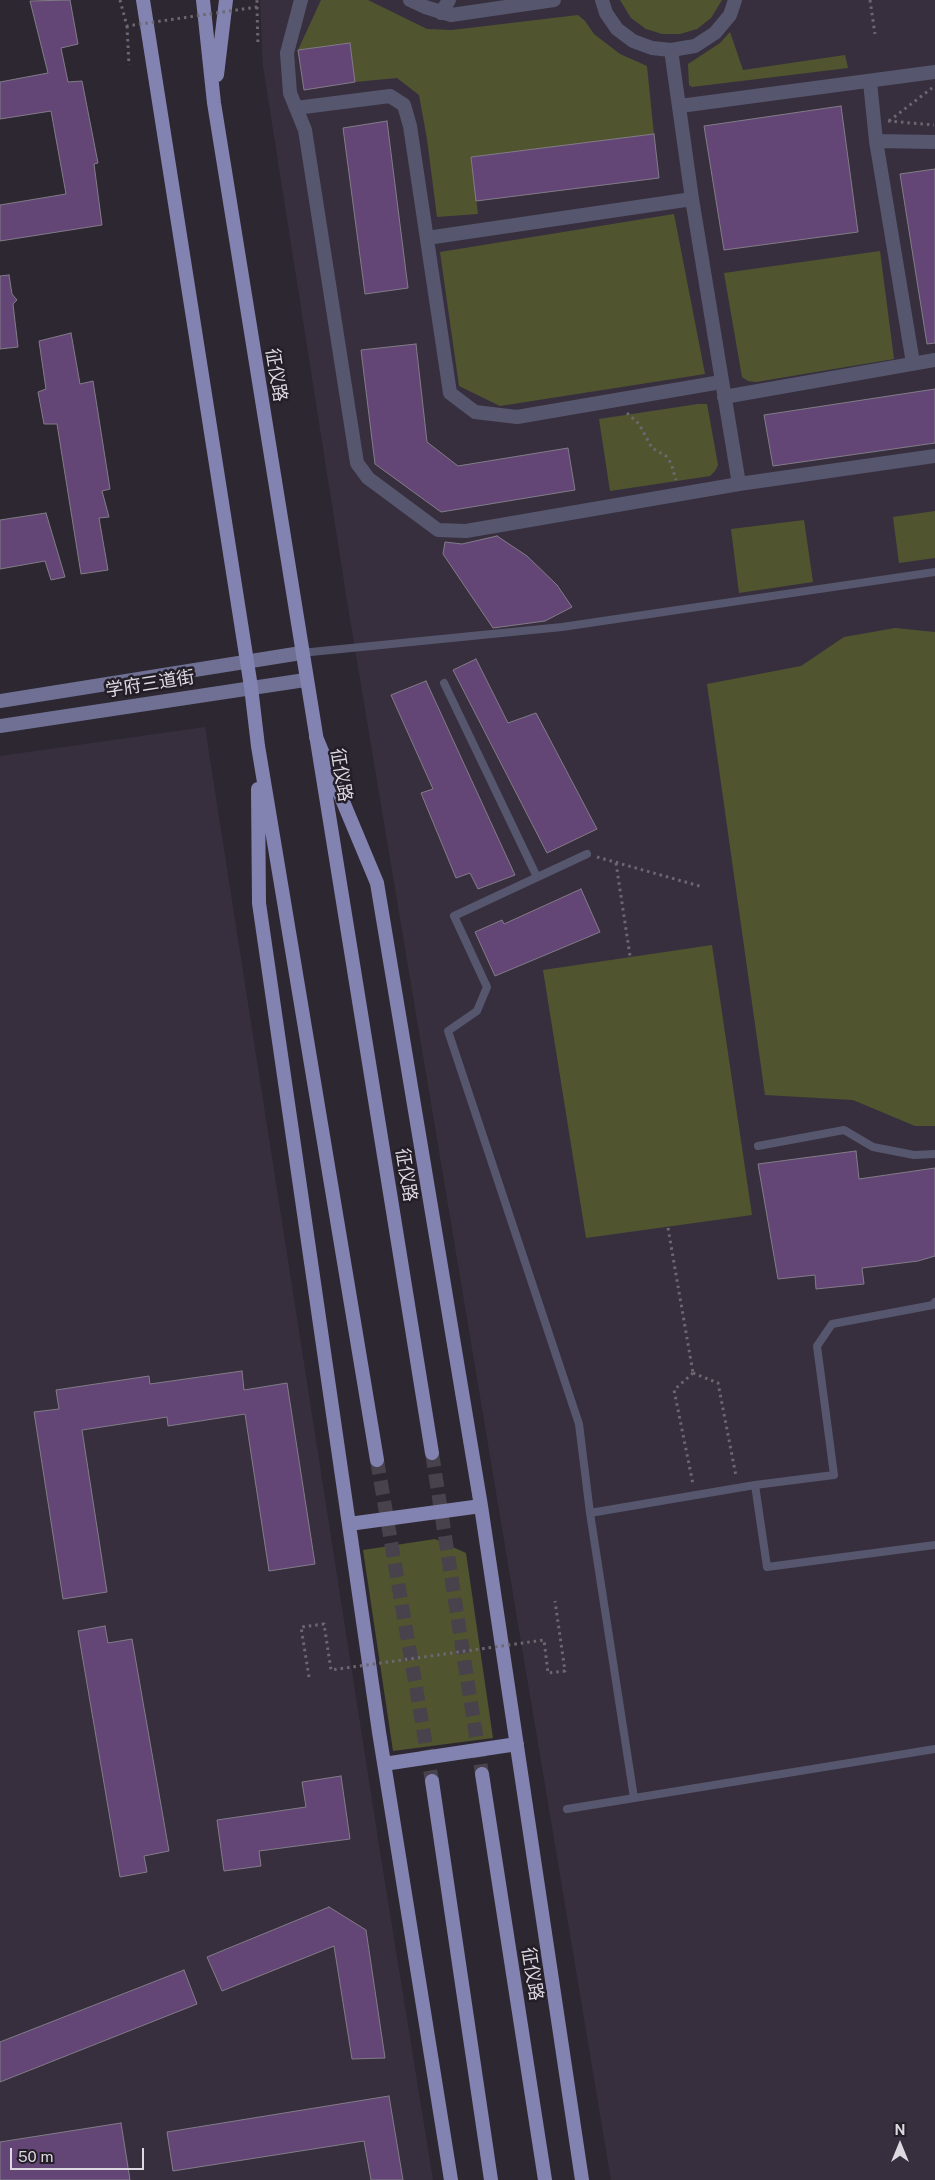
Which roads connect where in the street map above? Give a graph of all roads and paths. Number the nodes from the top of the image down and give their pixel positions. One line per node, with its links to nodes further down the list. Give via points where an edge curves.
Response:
1 (120, 0): 15 (path, bridge)
2 (203, 0): 23 (main road)
3 (226, 0): 23 (main road)
4 (257, 0): 13 (path, bridge)
5 (301, 0): 25 (street, via 287,53 290,93)
6 (410, 0): 14 (street)
7 (449, 0): 14 (street)
8 (554, 0): 14 (street, via 451,15)
9 (602, 0): 18 (street, via 617,28 633,41)
10 (736, 0): 18 (street, via 730,15 715,33 694,46)
11 (870, 0): 16 (path)
12 (144, 2): 43 (main road)
13 (257, 7): 15 (path, bridge); 17 (path)
14 (441, 13)
15 (127, 26): 19 (path)
16 (875, 34)
17 (258, 46)
18 (671, 50): 24 (street)
19 (129, 65)
20 (935, 72): 21 (street)
21 (870, 82): 24 (street); 26 (street)
22 (935, 86): 27 (path)
23 (214, 103): 42 (main road, 征仪路)
24 (680, 106): 31 (street)
25 (296, 108): 32 (street, via 390,96 404,106 410,126); 40 (street, via 305,130 357,462 368,478 438,530 466,531)
26 (874, 120): 27 (path); 29 (street)
27 (889, 121): 28 (path)
28 (935, 125)
29 (876, 141): 30 (street); 34 (street)
30 (935, 142)
31 (692, 199): 32 (street); 35 (street)
32 (426, 238): 37 (street, via 450,393 475,412 517,417)
33 (935, 360): 34 (street)
34 (913, 363): 36 (street)
35 (721, 382): 36 (street); 37 (street)
36 (724, 396): 39 (street)
37 (614, 401): 40 (path, via 639,424 652,448 671,463)
38 (935, 456): 39 (street)
39 (739, 484): 40 (street)
40 (678, 494)
41 (935, 572): 42 (lane, via 562,628)
42 (302, 653): 43 (main road, 学府三道街); 44 (main road, 征仪路)
43 (247, 661): 46 (main road); 47 (main road, 学府三道街)
44 (305, 680): 46 (main road, 学府三道街); 49 (main road, 征仪路)
45 (444, 683): 53 (lane)
46 (251, 687): 48 (main road, 学府三道街); 50 (main road)
47 (0, 701)
48 (0, 726)
49 (316, 737): 61 (main road, 征仪路); 66 (main road, via 377,883)
50 (258, 746): 62 (main road); 68 (main road, via 259,902)
51 (587, 854): 52 (path); 53 (lane)
52 (616, 862): 54 (path); 55 (path)
53 (537, 877): 67 (lane, via 454,916 487,987 477,1012 448,1031 579,1424)
54 (703, 887)
55 (630, 956)
56 (758, 1146): 57 (lane, via 844,1130 872,1147 914,1155)
57 (935, 1154)
58 (668, 1228): 60 (path)
59 (934, 1305): 63 (lane, via 832,1324 817,1346 834,1474)
60 (693, 1373): 64 (path, via 718,1383); 65 (path, via 674,1390)
61 (432, 1453)
62 (377, 1460)
63 (755, 1485): 64 (lane); 69 (lane, via 767,1568)
64 (738, 1488): 65 (lane)
65 (695, 1495): 67 (lane)
66 (481, 1506): 68 (main road); 72 (main road)
67 (590, 1513): 77 (lane)
68 (349, 1524): 74 (main road)
69 (935, 1545)
70 (555, 1601): 71 (path, bridge, via 565,1670 548,1673 544,1640 331,1670 324,1624 302,1627)
71 (309, 1677)
72 (517, 1744): 74 (main road); 82 (main road)
73 (935, 1749): 77 (lane)
74 (384, 1764): 79 (main road)
75 (482, 1774): 81 (main road, 征仪路)
76 (432, 1781): 80 (main road)
77 (634, 1798): 78 (lane)
78 (567, 1809)
79 (452, 2180)
80 (491, 2180)
81 (545, 2180)
82 (582, 2180)

